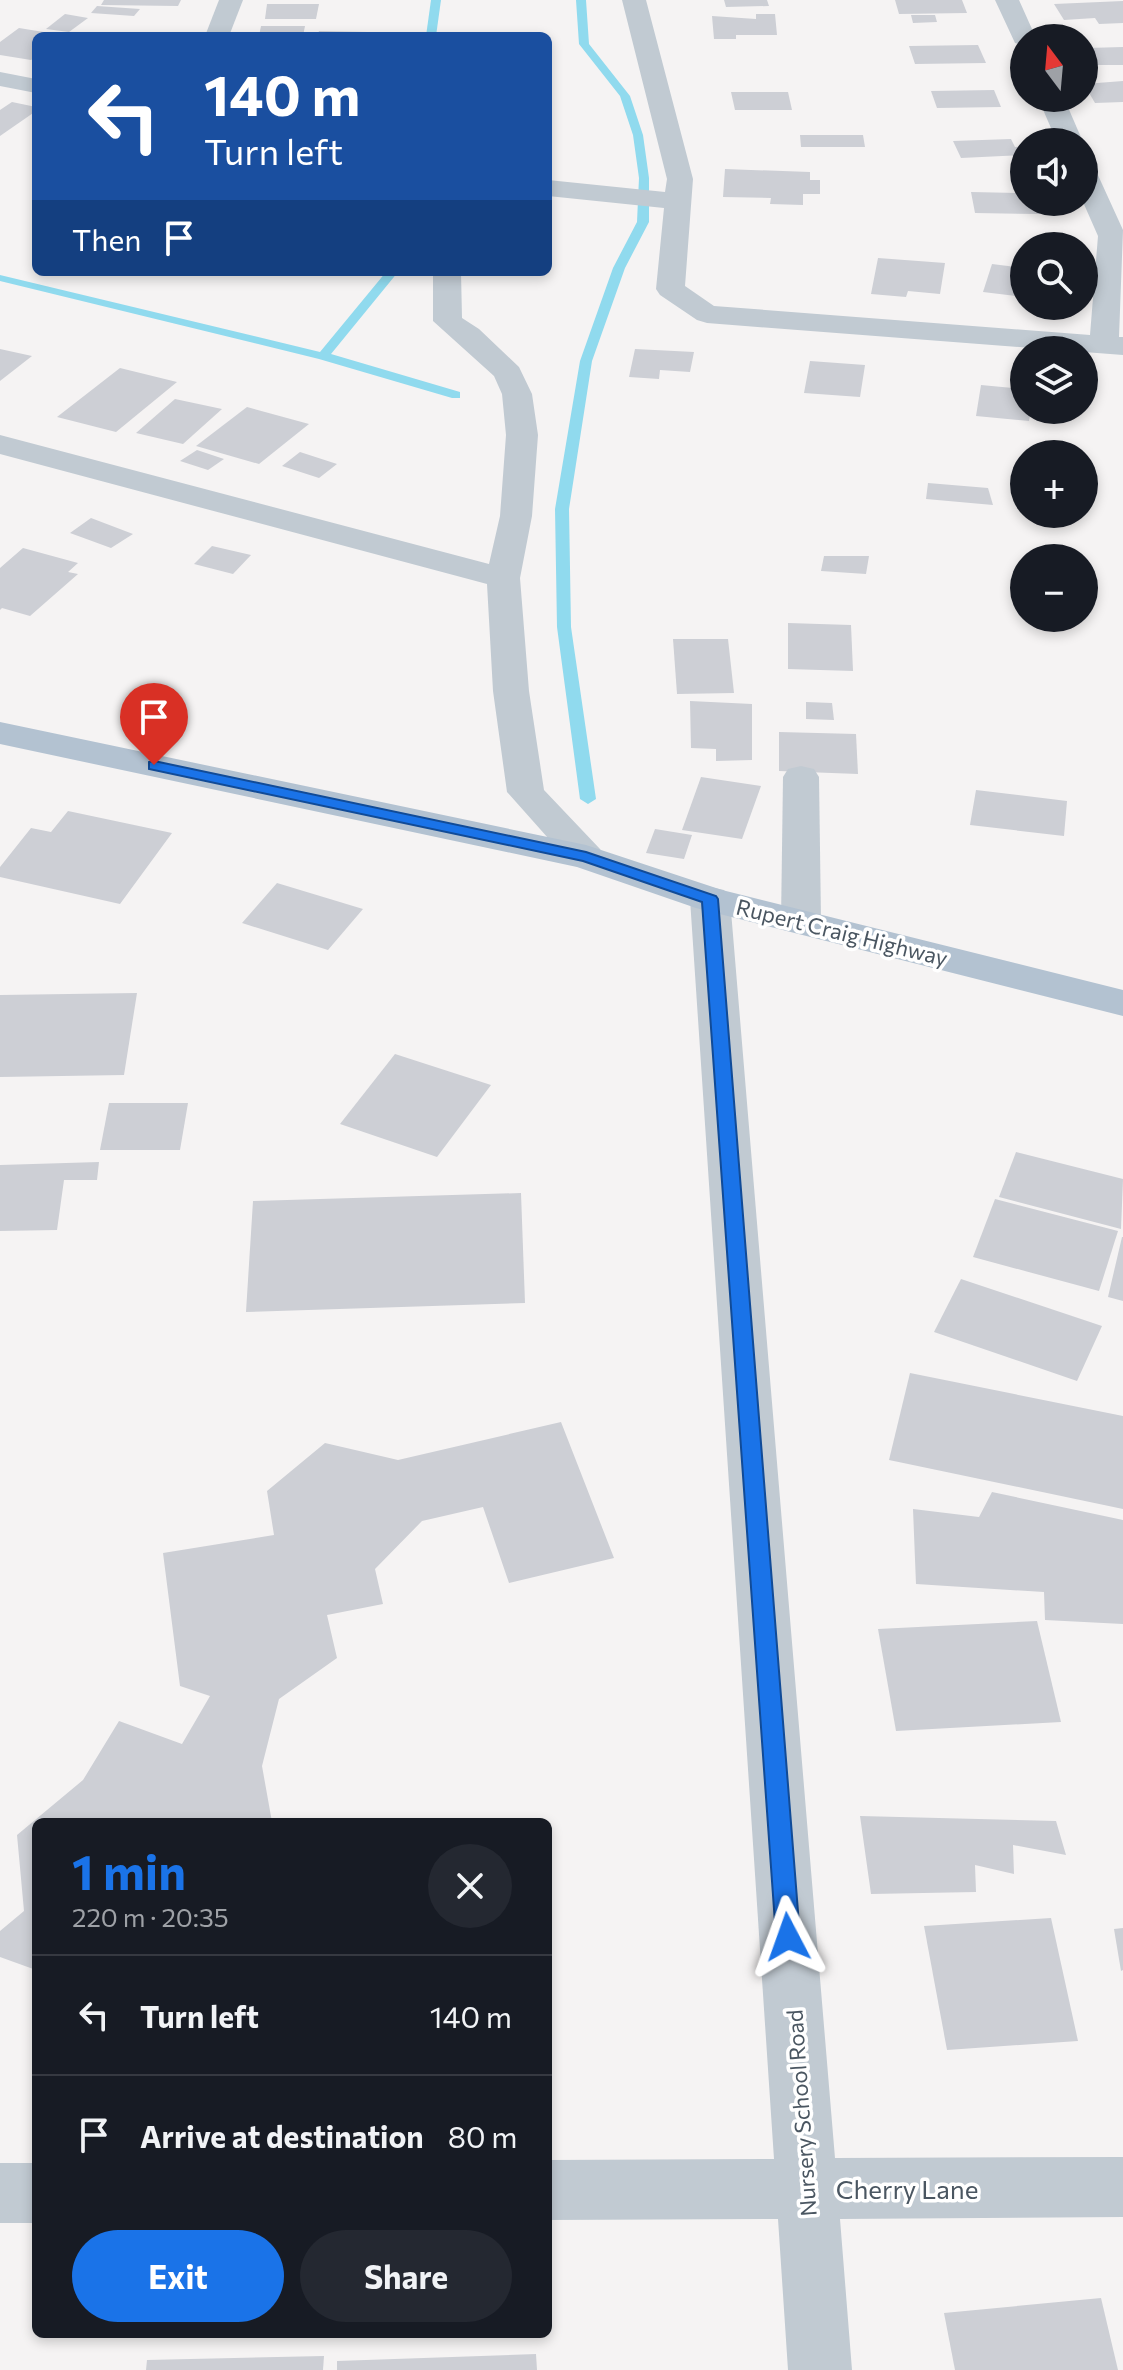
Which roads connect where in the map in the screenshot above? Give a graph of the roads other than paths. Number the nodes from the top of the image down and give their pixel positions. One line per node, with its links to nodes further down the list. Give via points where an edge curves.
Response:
1 (231, 0): 5 (street)
2 (634, 0): 9 (street, via 680,179)
3 (1007, 0): 4 (street)
4 (1018, 24)
5 (219, 32)
6 (0, 79): 7 (street)
7 (32, 85)
8 (552, 188): 9 (street)
9 (677, 201): 12 (street, via 670,289 707,314)
10 (1098, 204): 12 (street, via 1112,236)
11 (447, 276): 14 (street, via 448,321 508,373 517,394 522,435 516,516)
12 (1114, 345)
13 (0, 444): 14 (street)
14 (503, 578): 17 (street, via 511,691 526,792)
15 (0, 733): 17 (main road, Rupert Craig Highway)
16 (801, 777): 19 (street)
17 (586, 857): 18 (main road, Rupert Craig Highway)
18 (710, 899): 19 (main road, Rupert Craig Highway); 22 (street, Nursery School Road)
19 (801, 921): 20 (main road, Rupert Craig Highway)
20 (1123, 1003)
21 (1123, 2187): 22 (street, Cherry Lane)
22 (807, 2189): 23 (street, Cherry Lane); 26 (street, Nursery School Road)
23 (552, 2190)
24 (0, 2193): 25 (street)
25 (32, 2193)
26 (820, 2370)

